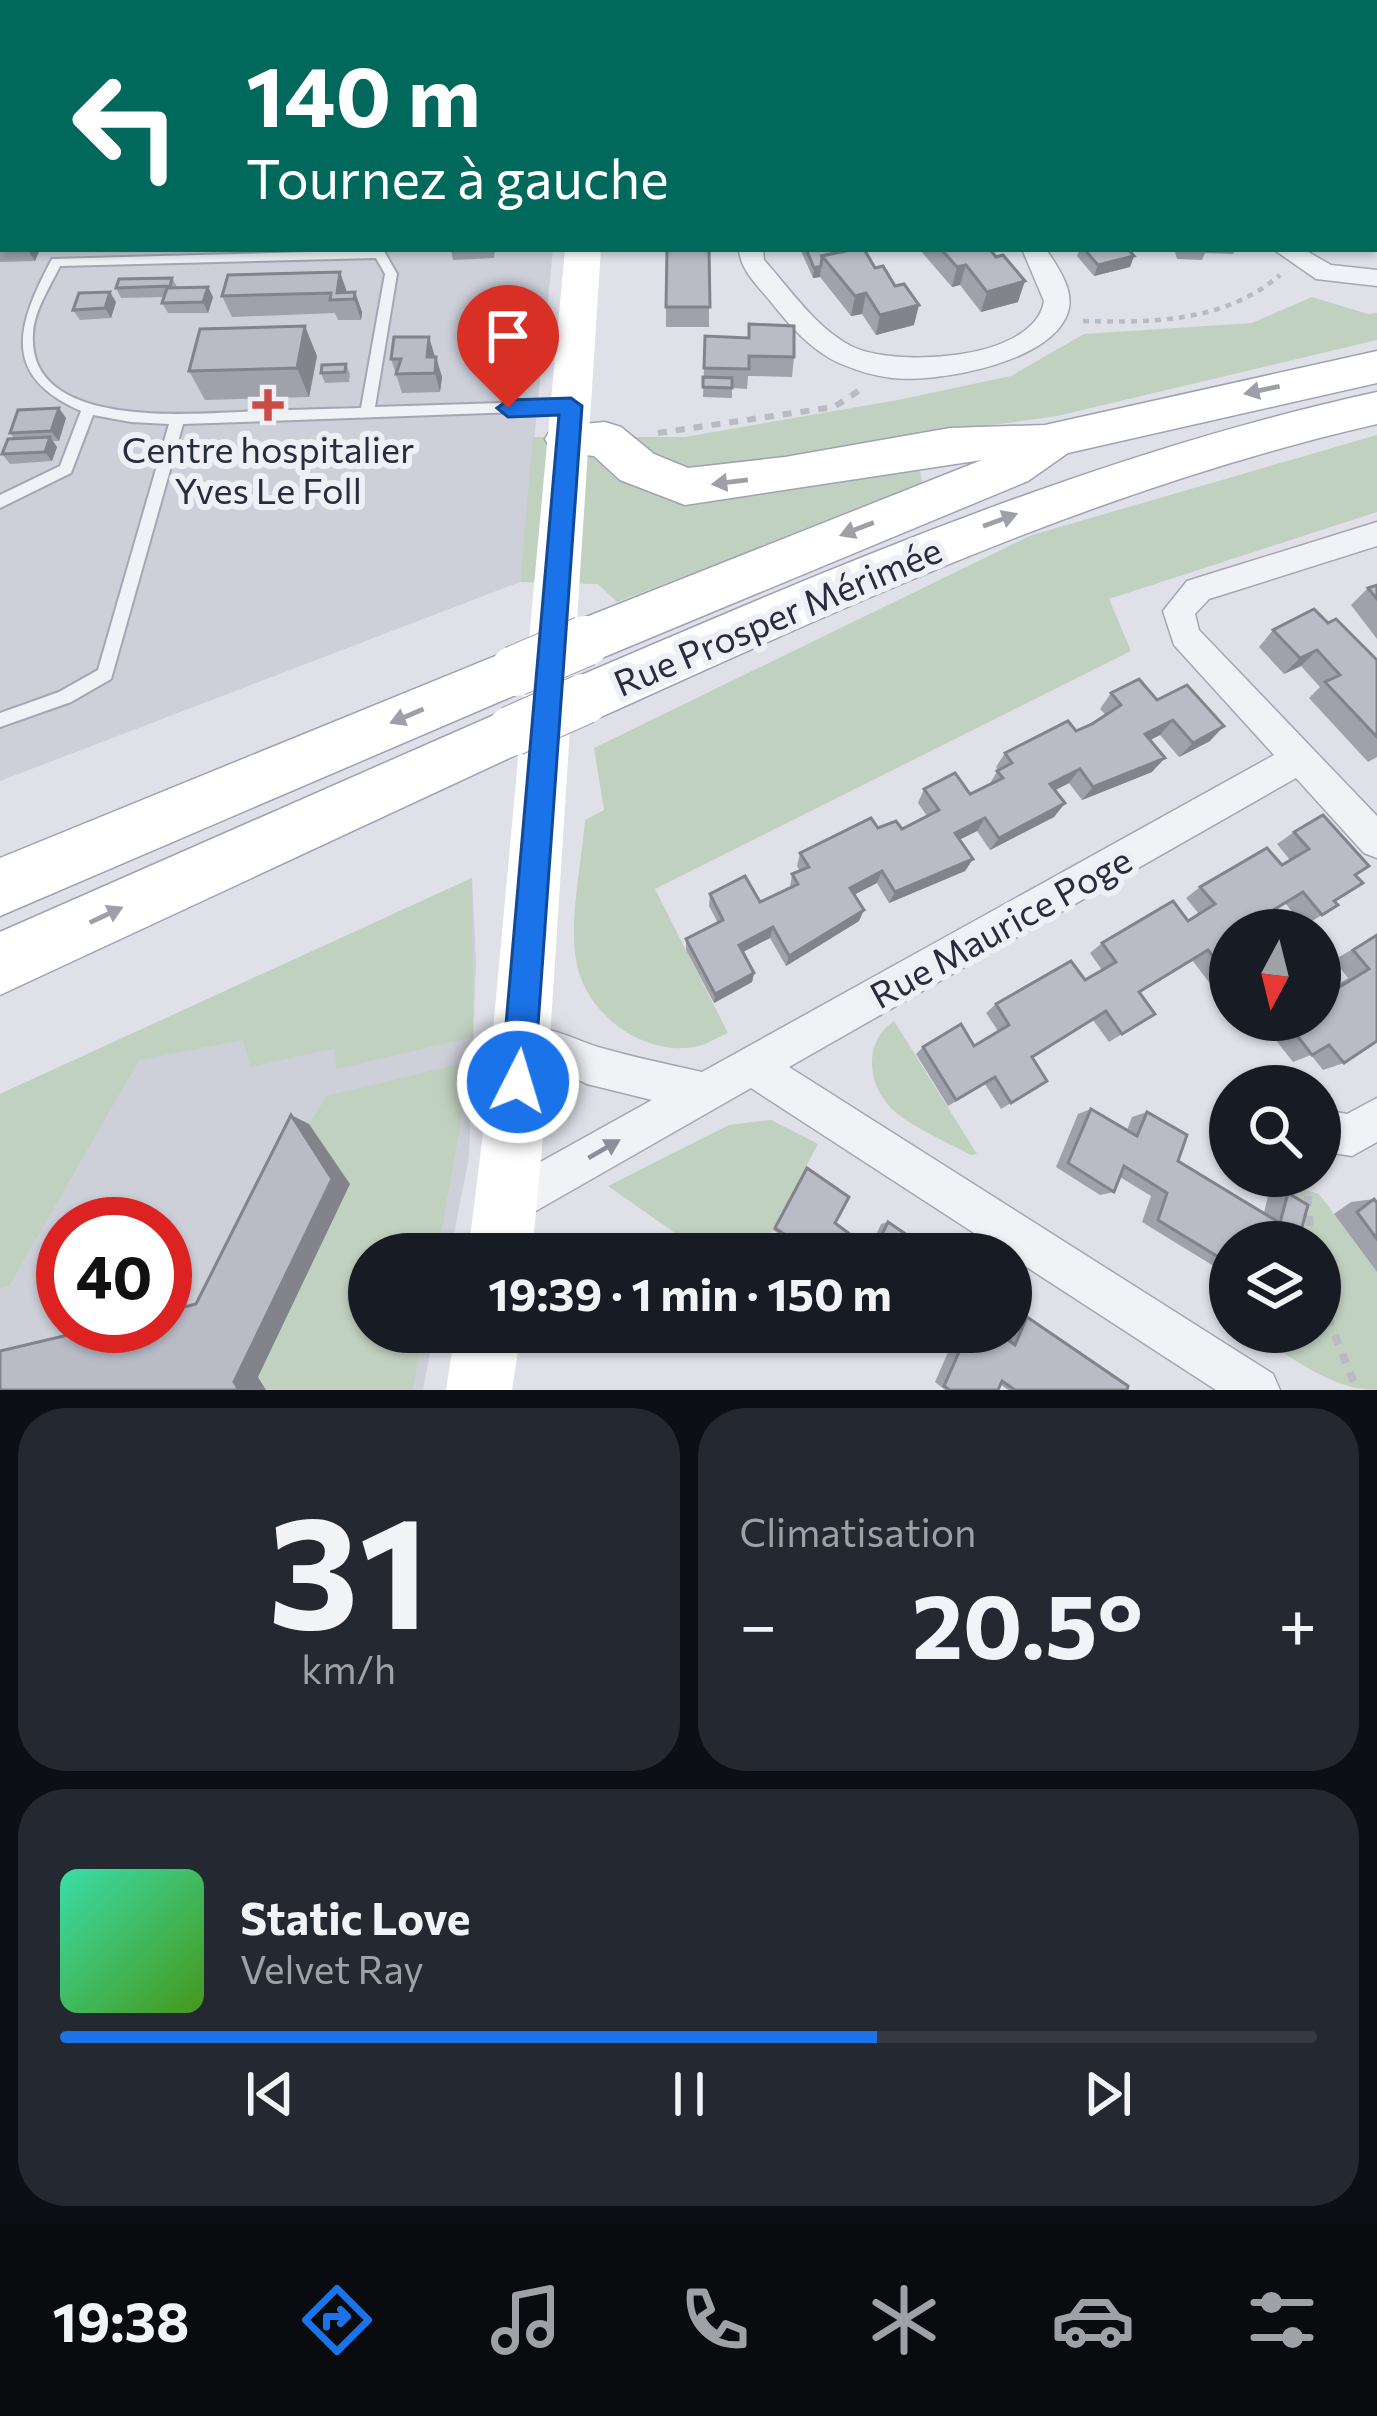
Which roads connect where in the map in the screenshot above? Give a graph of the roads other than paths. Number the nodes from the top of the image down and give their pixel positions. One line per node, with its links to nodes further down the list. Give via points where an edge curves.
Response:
1 (380, 252): 5 (lane); 11 (lane, via 391,274)
2 (583, 252): 13 (street)
3 (751, 252): 4 (street, via 824,342 893,369 935,367 1030,340 1057,305)
4 (1036, 252)
5 (156, 254): 10 (lane, via 56,262 25,336 32,367 53,391)
6 (1290, 254): 7 (street, via 1325,273)
7 (1377, 278)
8 (1377, 367): 14 (main road, Rue Prosper Mérimée, one-way to 14)
9 (1377, 408): 21 (main road, Rue Prosper Mérimée, one-way to 9, bridge, via 975,529 1180,459)
10 (88, 410): 12 (lane); 15 (lane, via 66,469)
11 (368, 413): 12 (lane); 13 (lane)
12 (177, 419): 17 (lane, via 105,674)
13 (581, 428): 14 (main road, one-way to 13, via 950,445 686,487 637,467); 22 (street)
14 (1054, 439): 20 (main road, Rue Prosper Mérimée, one-way to 20, bridge, via 1011,468)
15 (0, 502)
16 (1377, 535): 18 (street, via 1198,590 1180,611 1185,636)
17 (0, 720)
18 (1298, 759): 19 (street); 23 (street, Rue Maurice Poge)
19 (1377, 841)
20 (0, 886)
21 (0, 964)
22 (520, 1048): 24 (street, via 560,1050); 27 (street)
23 (752, 1066): 24 (street, Rue Maurice Poge); 30 (street)
24 (703, 1093): 27 (street, Rue Maurice Poge, one-way to 24)
25 (1377, 1118): 26 (street, via 1352,1136)
26 (1341, 1134)
27 (503, 1229)
28 (485, 1353): 29 (street)
29 (479, 1390)
30 (1257, 1390)

